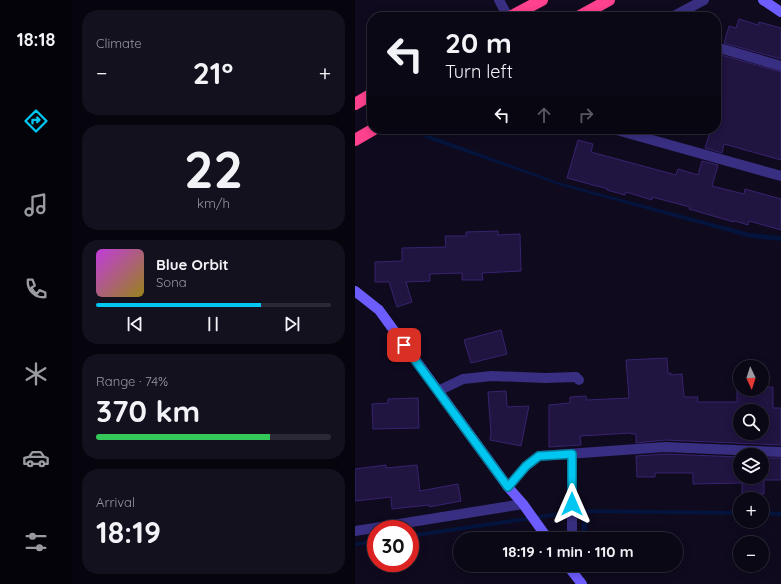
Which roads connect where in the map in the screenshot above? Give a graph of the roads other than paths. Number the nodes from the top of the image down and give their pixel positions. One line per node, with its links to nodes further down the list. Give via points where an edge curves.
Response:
1 (499, 0): 6 (street)
2 (542, 0): 7 (highway)
3 (609, 0): 8 (highway)
4 (704, 0): 9 (street)
5 (763, 0): 10 (street)
6 (506, 12)
7 (519, 12)
8 (587, 12)
9 (681, 12)
10 (781, 12)
11 (721, 48): 12 (street)
12 (781, 66)
13 (367, 97): 14 (highway)
14 (355, 104)
15 (367, 133): 17 (highway)
16 (631, 134): 18 (street)
17 (355, 140)
18 (781, 176)
19 (355, 291): 21 (street, via 379,310)
20 (579, 380): 21 (street, via 576,377 492,376 463,379)
21 (438, 391): 24 (street)
22 (781, 452): 23 (street, via 665,447)
23 (572, 454): 24 (street, via 539,456 526,466); 28 (street)
24 (508, 487): 25 (street)
25 (523, 504): 26 (street); 27 (street)
26 (355, 531)
27 (543, 532)
28 (572, 532)
29 (572, 572): 30 (street)
30 (580, 584)

